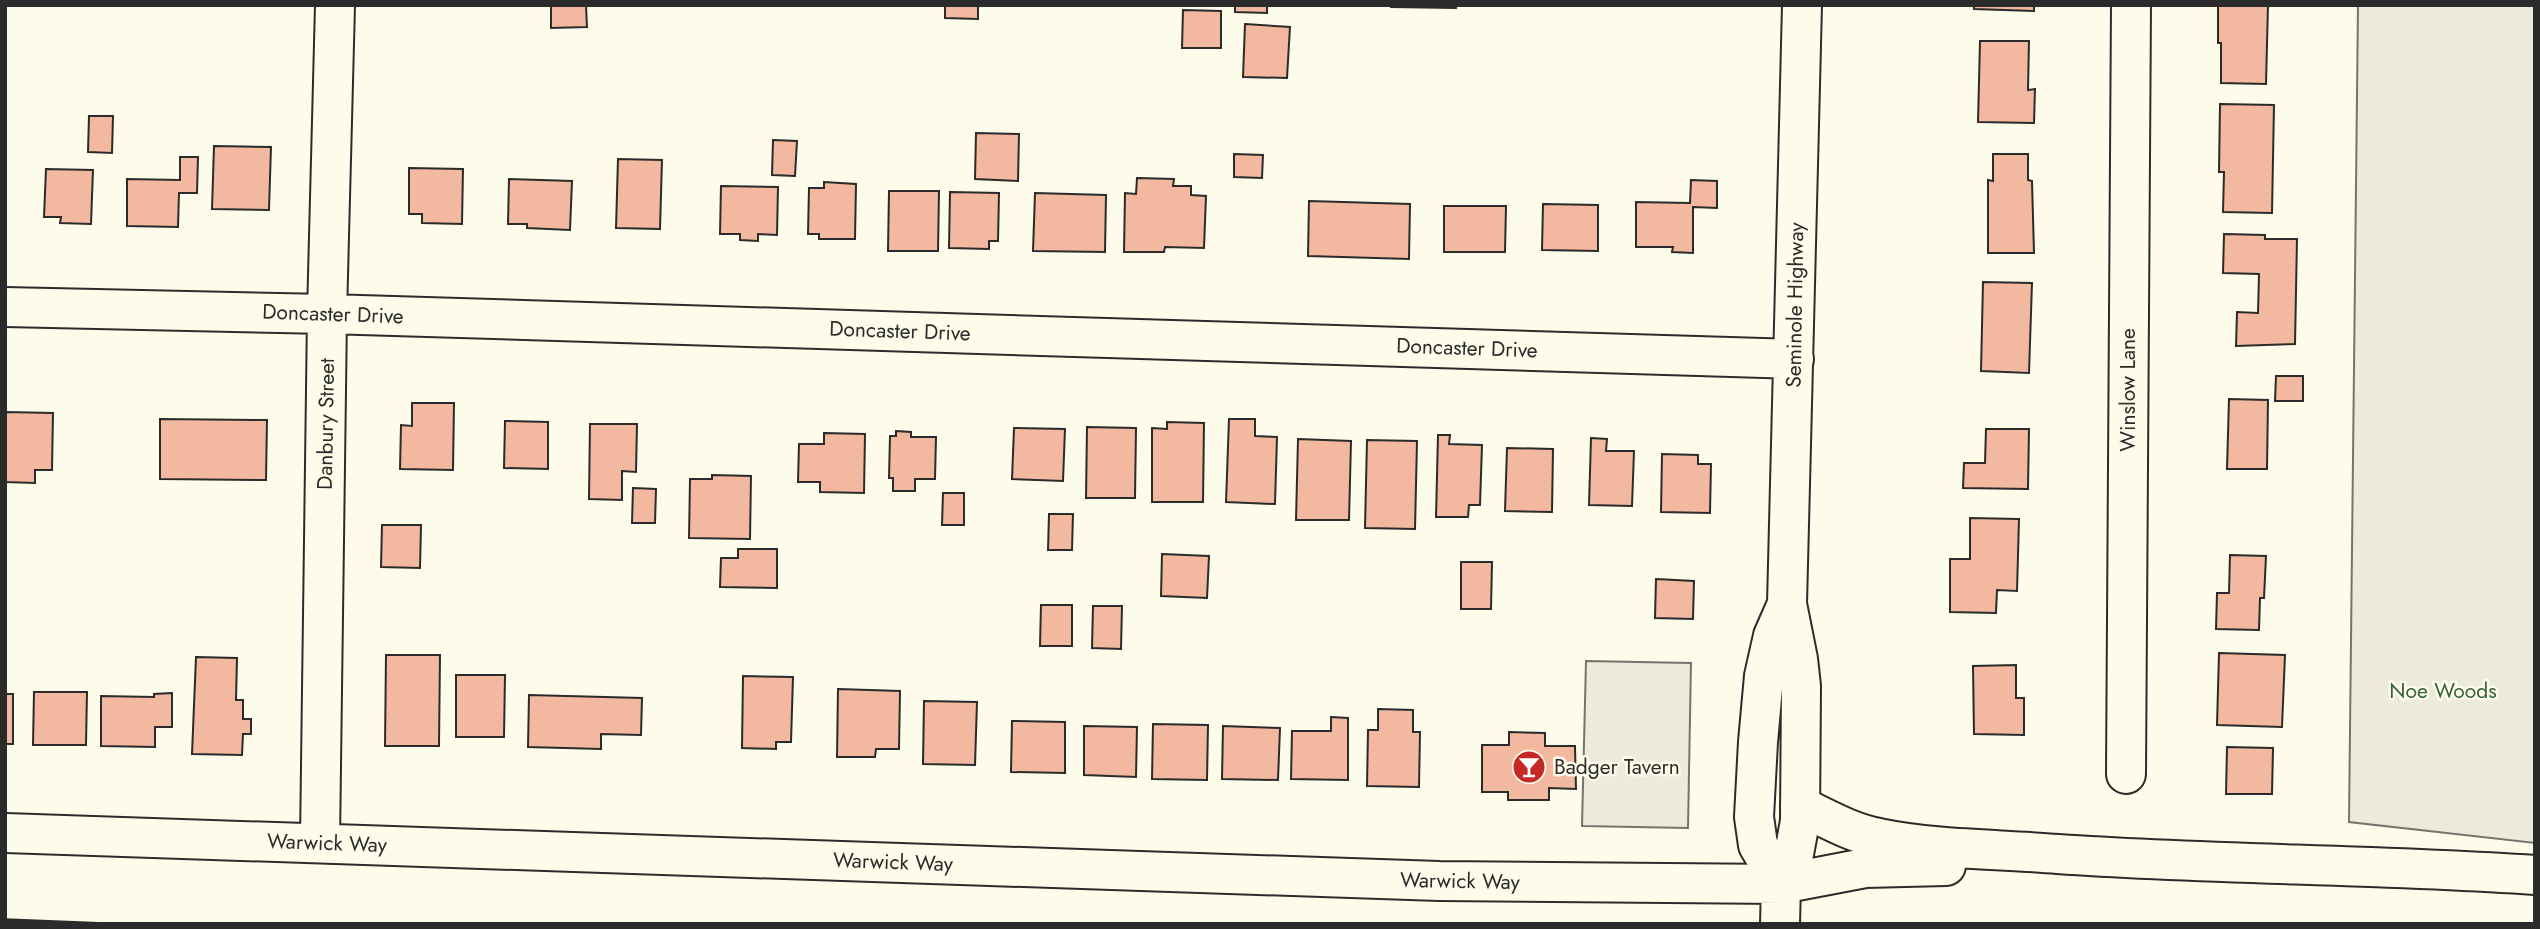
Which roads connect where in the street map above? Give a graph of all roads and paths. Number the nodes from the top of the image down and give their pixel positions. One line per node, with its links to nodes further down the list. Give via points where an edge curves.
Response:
1 (335, 5): 5 (main road, Danbury Street)
2 (1802, 5): 6 (main road, Seminole Highway)
3 (2131, 5): 8 (main road, Winslow Lane)
4 (5, 306): 5 (main road, Doncaster Drive)
5 (327, 314): 6 (main road, Doncaster Drive); 11 (main road, Danbury Street)
6 (1794, 359): 7 (main road, Seminole Highway)
7 (1787, 604): 9 (main road, Seminole Highway, via 1801,686); 14 (main road, Seminole Highway, via 1773,636 1764,676 1754,817 1758,845)
8 (2126, 774)
9 (1800, 806): 12 (main road, via 1877,838); 14 (main road, Seminole Highway, via 1797,844)
10 (5, 833): 11 (main road, Warwick Way)
11 (320, 842): 14 (main road, Warwick Way, via 1438,881)
12 (2141, 860): 13 (main road); 14 (main road, Warwick Way, via 1865,868)
13 (2535, 875)
14 (1781, 884): 15 (main road, Seminole Highway)
15 (1780, 924)

